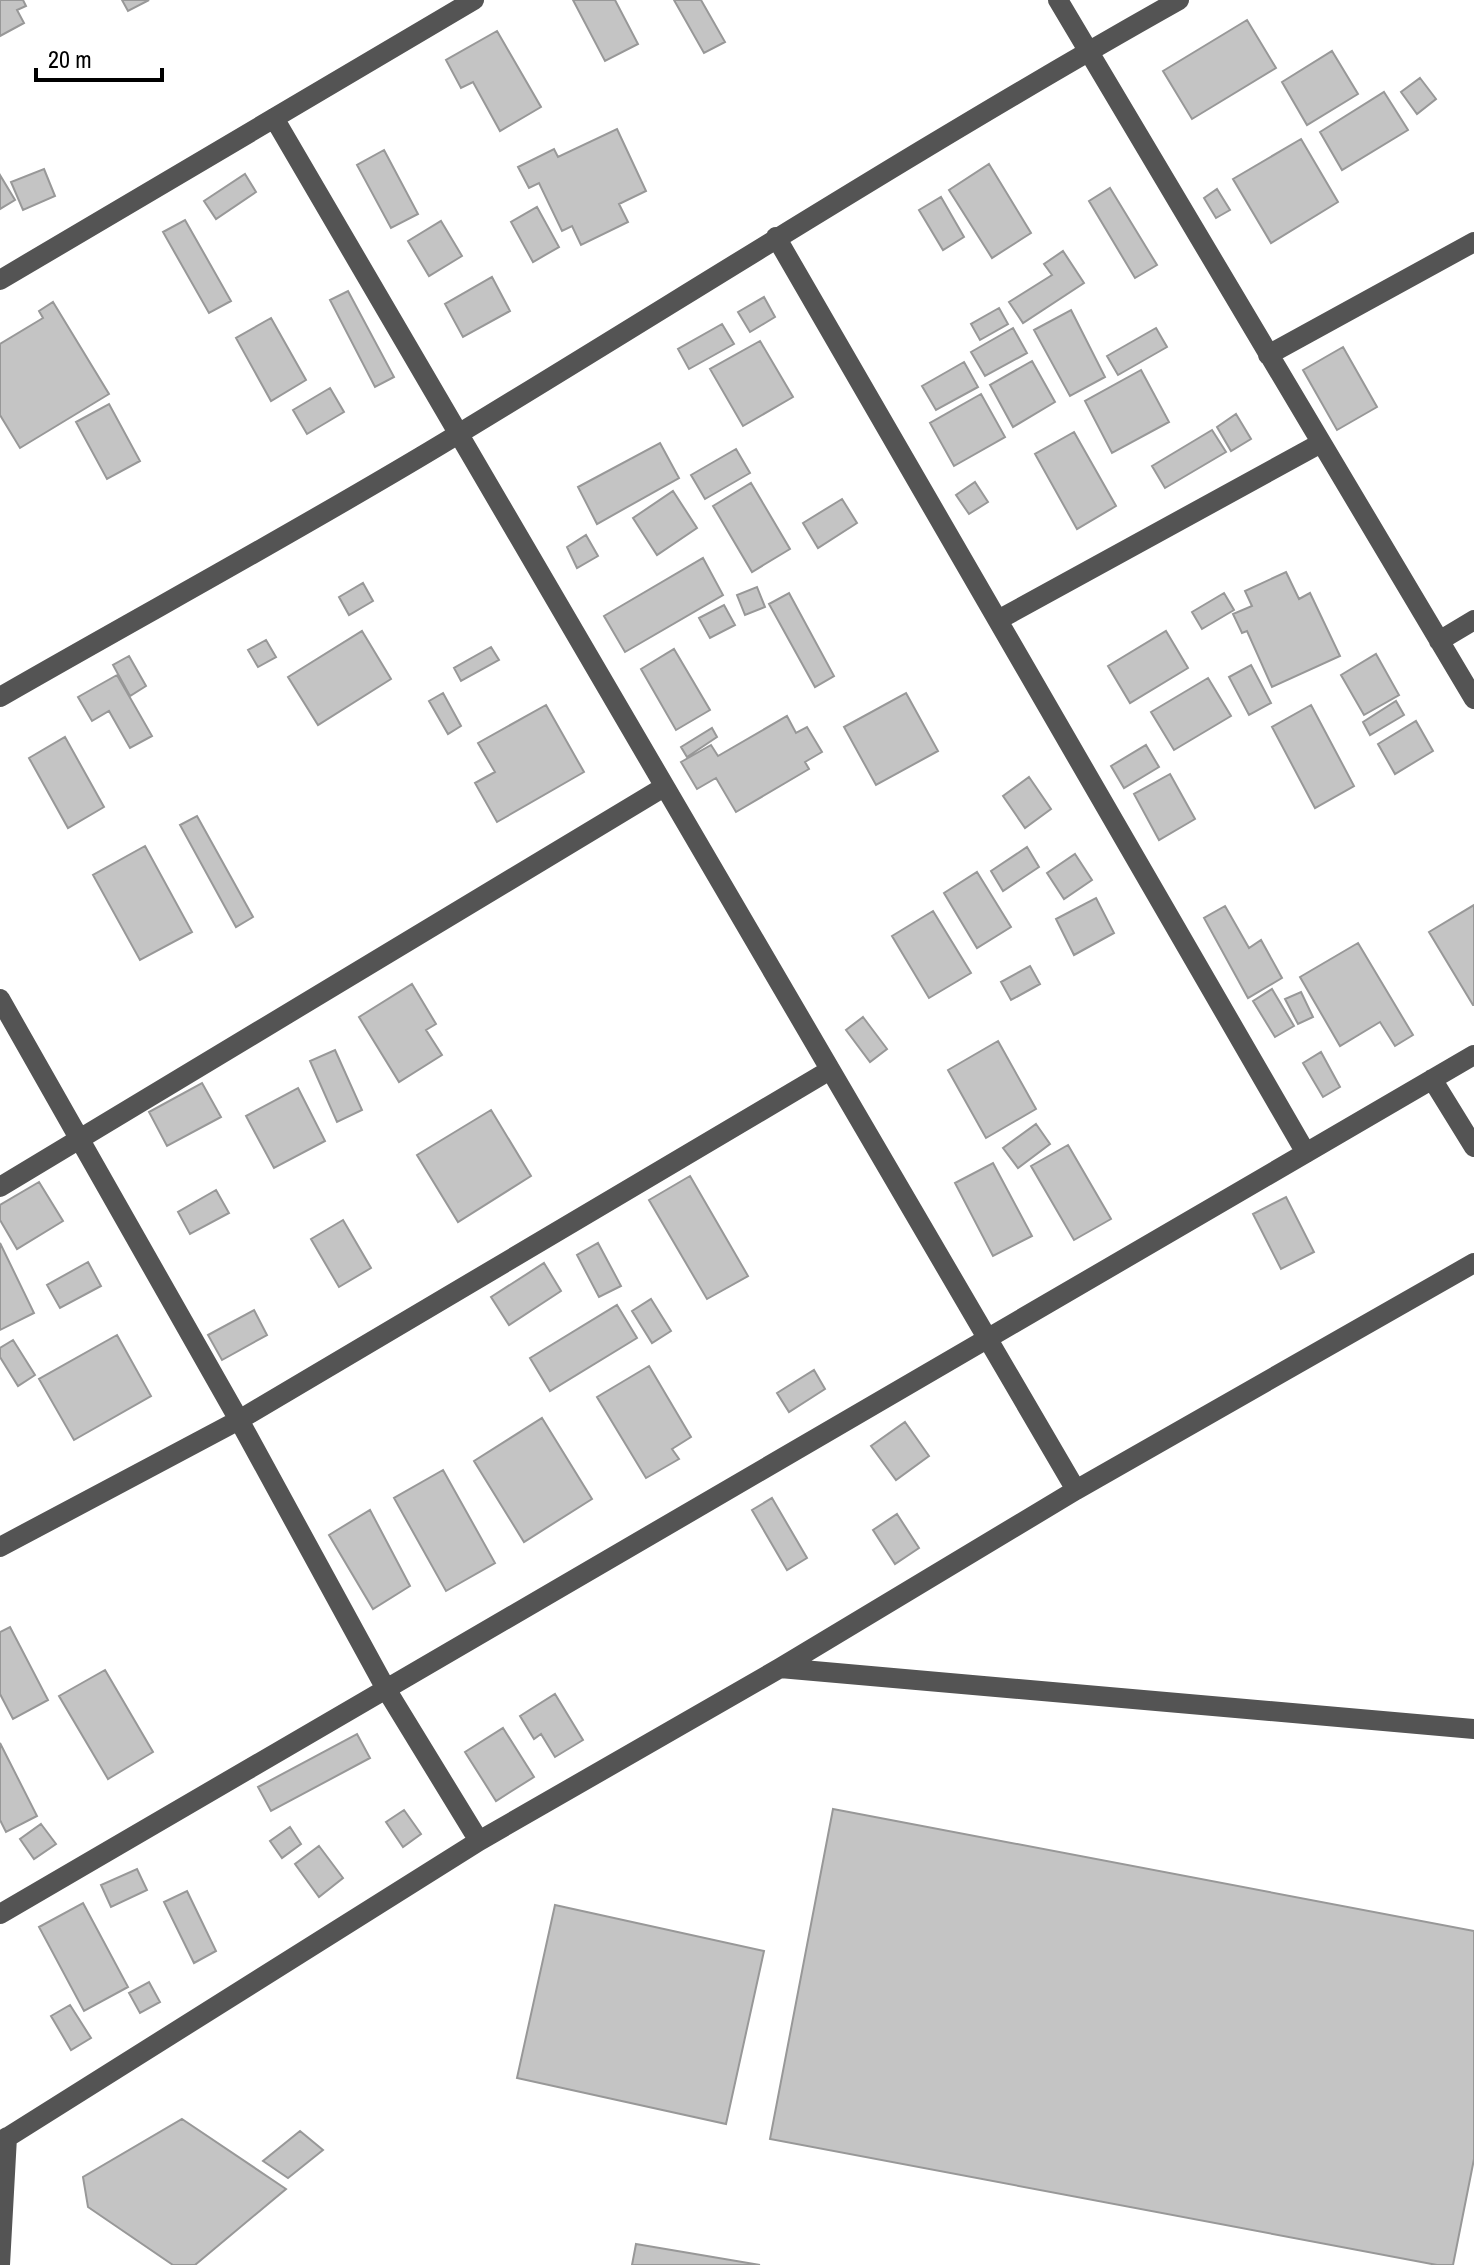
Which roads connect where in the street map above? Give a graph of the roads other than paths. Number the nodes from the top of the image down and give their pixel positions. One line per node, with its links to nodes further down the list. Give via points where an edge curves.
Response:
1 (474, 0): 5 (street)
2 (1058, 0): 4 (street)
3 (1179, 0): 4 (street)
4 (1088, 51): 6 (street); 9 (street)
5 (274, 118): 8 (street); 10 (street)
6 (776, 237): 10 (street); 12 (street)
7 (1474, 242): 9 (street)
8 (0, 280)
9 (1268, 355): 11 (street)
10 (458, 435): 15 (street); 17 (street)
11 (1321, 443): 12 (street); 14 (street)
12 (998, 620): 24 (street)
13 (1474, 620): 14 (street)
14 (1439, 641): 16 (street)
15 (0, 697)
16 (1474, 699)
17 (664, 787): 20 (street); 22 (street)
18 (0, 999): 22 (street)
19 (1474, 1055): 21 (street)
20 (830, 1070): 27 (street); 28 (street)
21 (1432, 1079): 23 (street); 24 (street)
22 (79, 1140): 25 (street); 28 (street)
23 (1474, 1147)
24 (1306, 1153): 27 (street)
25 (0, 1187)
26 (1474, 1263): 29 (street)
27 (987, 1338): 29 (street); 32 (street)
28 (239, 1420): 30 (street); 32 (street)
29 (1076, 1490): 31 (street)
30 (0, 1547)
31 (780, 1668): 33 (street); 34 (street)
32 (386, 1689): 34 (street); 35 (street)
33 (1474, 1729)
34 (479, 1841): 36 (street)
35 (0, 1914)
36 (4, 2140): 37 (street)
37 (0, 2265)

